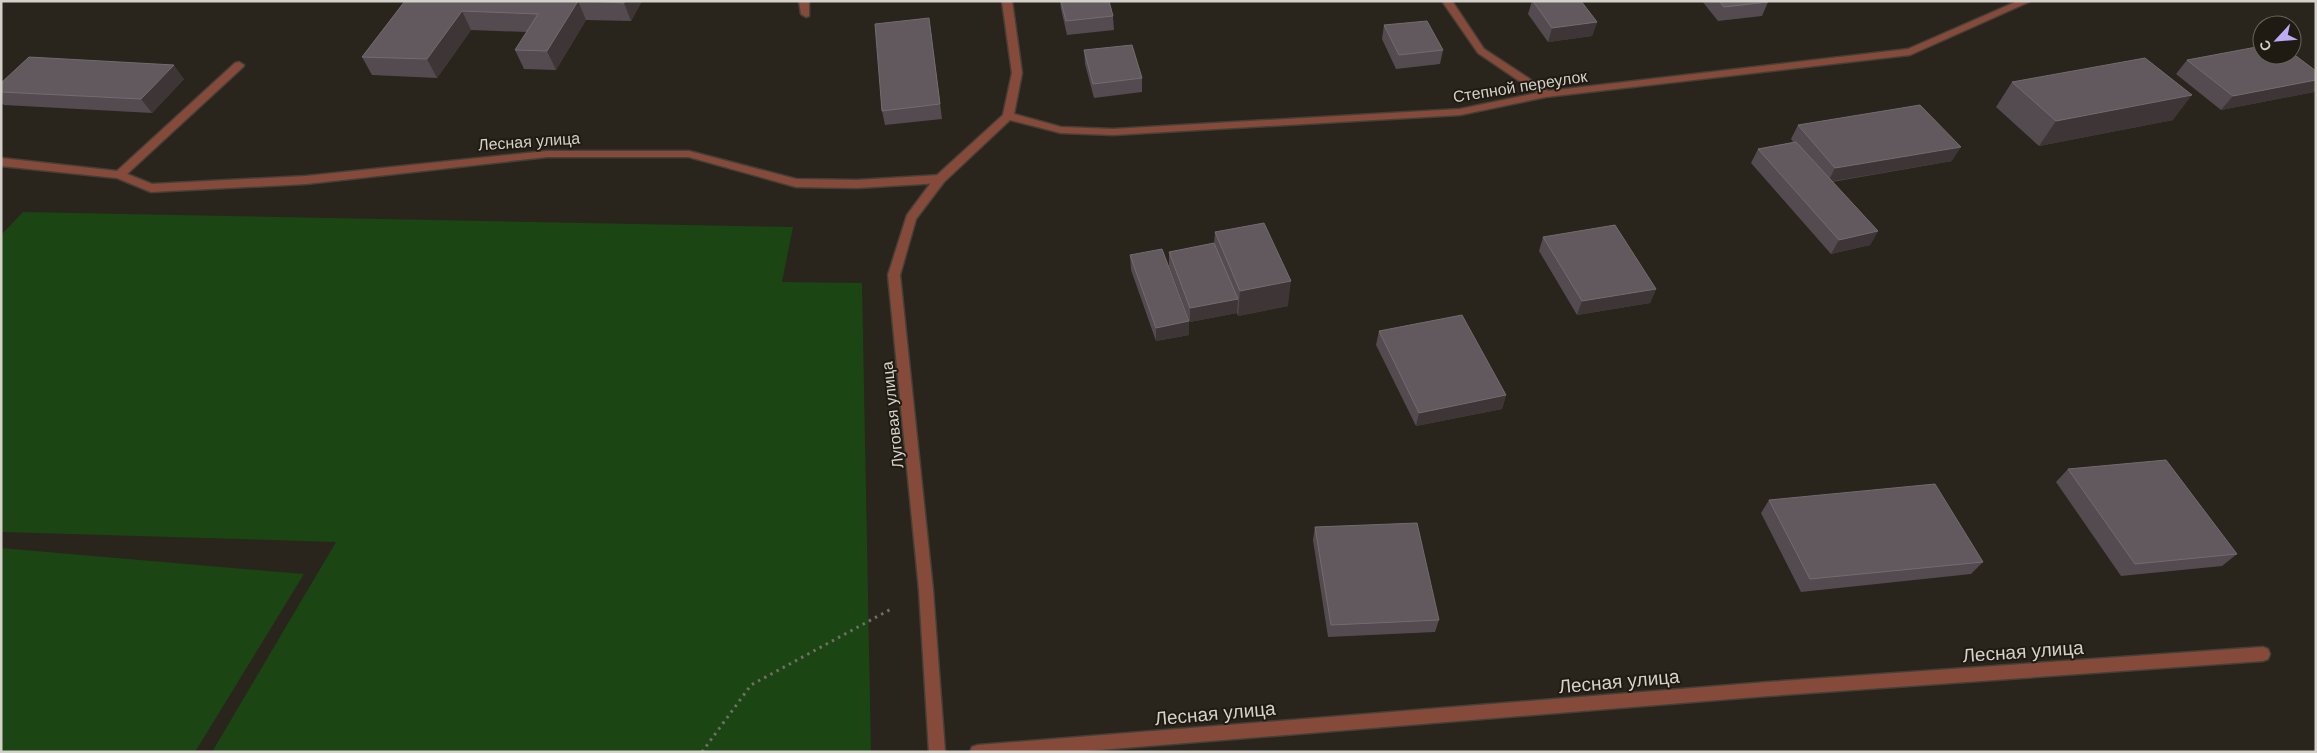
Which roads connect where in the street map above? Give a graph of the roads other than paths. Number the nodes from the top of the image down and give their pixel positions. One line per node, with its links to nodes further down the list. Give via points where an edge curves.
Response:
1 (804, 1): 5 (street)
2 (1007, 1): 8 (street, via 1017,73)
3 (1447, 1): 7 (street, via 1481,52)
4 (2026, 1): 7 (street, Степной переулок, via 1910,52)
5 (806, 14)
6 (239, 65): 10 (street)
7 (1546, 94): 8 (street, Степной переулок, via 1460,112 1113,132 1061,130)
8 (1008, 116): 11 (street, Луговая улица)
9 (1, 162): 10 (street, Лесная улица)
10 (119, 175): 11 (street, Лесная улица, via 151,188 306,180 547,154 689,154 796,183 857,184)
11 (940, 179): 13 (street, Луговая улица, via 911,218 894,275 926,590)
12 (2263, 654): 14 (street, Лесная улица, via 1748,690)
13 (937, 752)
14 (978, 752)

